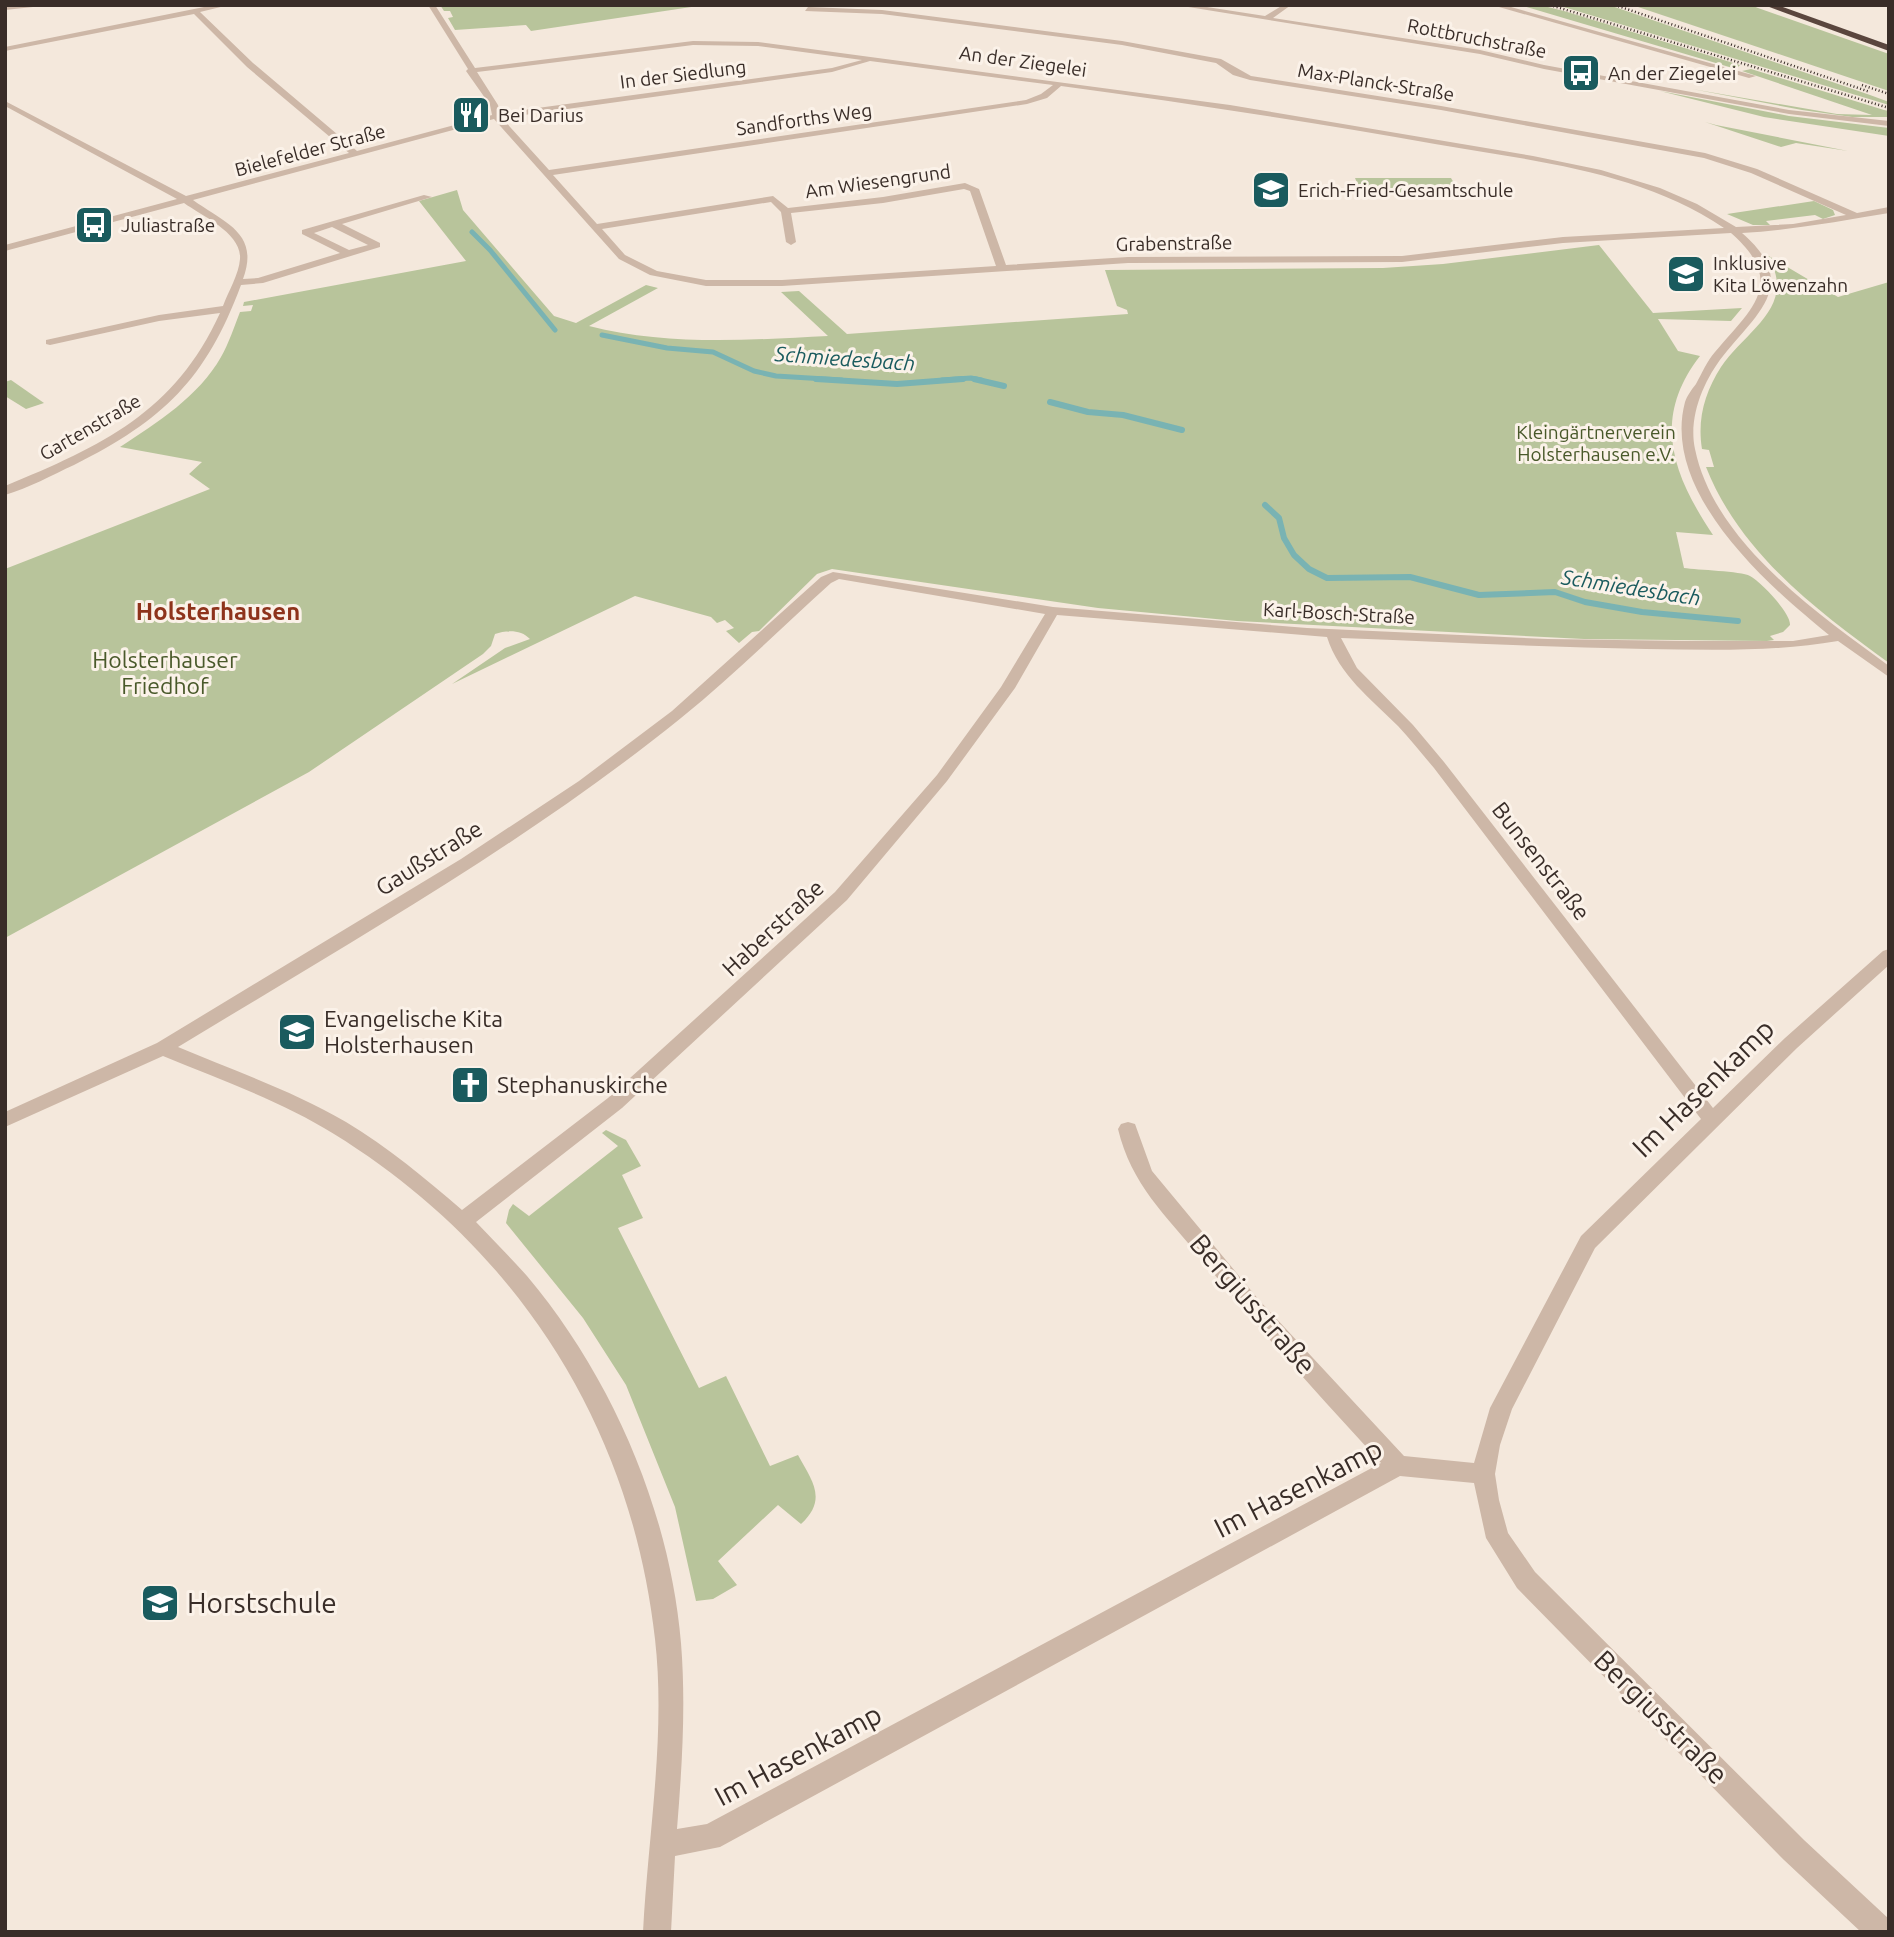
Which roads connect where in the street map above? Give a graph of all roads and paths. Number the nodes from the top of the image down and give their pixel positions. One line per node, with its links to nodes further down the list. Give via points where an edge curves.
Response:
1 (33, 5): 10 (street)
2 (226, 5): 11 (street)
3 (431, 5): 21 (street)
4 (892, 5): 13 (street)
5 (1179, 5): 15 (street, Rottbruchstraße)
6 (1288, 5): 15 (street)
7 (1495, 5): 22 (street)
8 (1768, 5): 18 (highway)
9 (1792, 5): 16 (highway)
10 (5, 8)
11 (188, 8): 19 (street); 27 (street)
12 (808, 9): 13 (street, Max-Planck-Straße)
13 (882, 12): 33 (street, Max-Planck-Straße, via 1122,43 1218,61 1250,78 1705,156 1754,171)
14 (1837, 18): 16 (highway)
15 (1266, 19): 26 (street, Rottbruchstraße, via 1480,52 1789,112)
16 (1850, 23): 17 (highway)
17 (1889, 37)
18 (1889, 48)
19 (5, 49)
20 (873, 59): 21 (street, An der Ziegelei, via 712,42); 23 (street, An der Ziegelei); 25 (street, In der Siedlung, via 832,70)
21 (470, 71): 25 (street, via 494,105)
22 (1752, 76)
23 (1059, 84): 28 (street, Sandforths Weg, via 1027,102); 36 (street, An der Ziegelei, via 1340,125 1583,169 1679,198)
24 (5, 103): 30 (street)
25 (496, 116): 27 (street, Bielefelder Straße); 28 (street)
26 (1889, 124)
27 (357, 155): 30 (street, Bielefelder Straße)
28 (548, 173): 35 (street)
29 (427, 197): 34 (street)
30 (186, 201): 38 (street, Bielefelder Straße); 41 (street, Gartenstraße, via 226,227 243,245 245,260)
31 (786, 211): 35 (street, Am Wiesengrund, via 773,199); 37 (street, Am Wiesengrund); 40 (street, Am Wiesengrund, via 970,188)
32 (1889, 211): 33 (street)
33 (1859, 217): 36 (street)
34 (333, 223): 39 (street, via 377,245); 39 (street, via 305,232)
35 (595, 227): 40 (street, Grabenstraße, via 622,257 673,279 782,283)
36 (1731, 230): 40 (street, Grabenstraße, via 1563,240 1402,259 1128,260); 48 (street, An der Ziegelei, via 1753,251 1764,270 1764,299 1713,359 1695,391 1688,425 1693,465 1702,490 1737,543)
37 (791, 242)
38 (5, 248)
39 (349, 254): 41 (street, via 259,281)
40 (1002, 268)
41 (237, 282): 42 (street, Gartenstraße)
42 (226, 309): 43 (street, via 169,314); 44 (street, Gartenstraße, via 202,358 155,409 83,454)
43 (50, 342)
44 (5, 491)
45 (838, 575): 46 (street, Karl-Bosch-Straße); 51 (street, Gaußstraße, via 826,580 677,714 584,784 467,863)
46 (1053, 611): 47 (street, Karl-Bosch-Straße); 55 (street, Haberstraße, via 1008,688 942,778 841,896 615,1103)
47 (1333, 634): 48 (street, Karl-Bosch-Straße, via 1685,645 1793,645); 53 (street, Bunsenstraße, via 1345,664 1439,765)
48 (1840, 637): 49 (street, An der Ziegelei)
49 (1889, 673)
50 (1889, 955): 53 (street, Im Hasenkamp)
51 (163, 1048): 52 (street, Gaußstraße); 55 (street, via 285,1098 341,1128)
52 (5, 1120)
53 (1712, 1120): 57 (street, Im Hasenkamp, via 1588,1242 1501,1408)
54 (1128, 1129): 56 (street, Bergiusstraße, via 1144,1175 1252,1306)
55 (464, 1220): 58 (street, via 538,1305 588,1378 625,1456 653,1548 668,1640 670,1767)
56 (1398, 1466): 57 (street, Im Hasenkamp); 58 (street, Im Hasenkamp, via 710,1837)
57 (1484, 1474): 60 (street, Bergiusstraße, via 1499,1538 1526,1580 1794,1850)
58 (663, 1845): 59 (street)
59 (657, 1932)
60 (1882, 1932)

